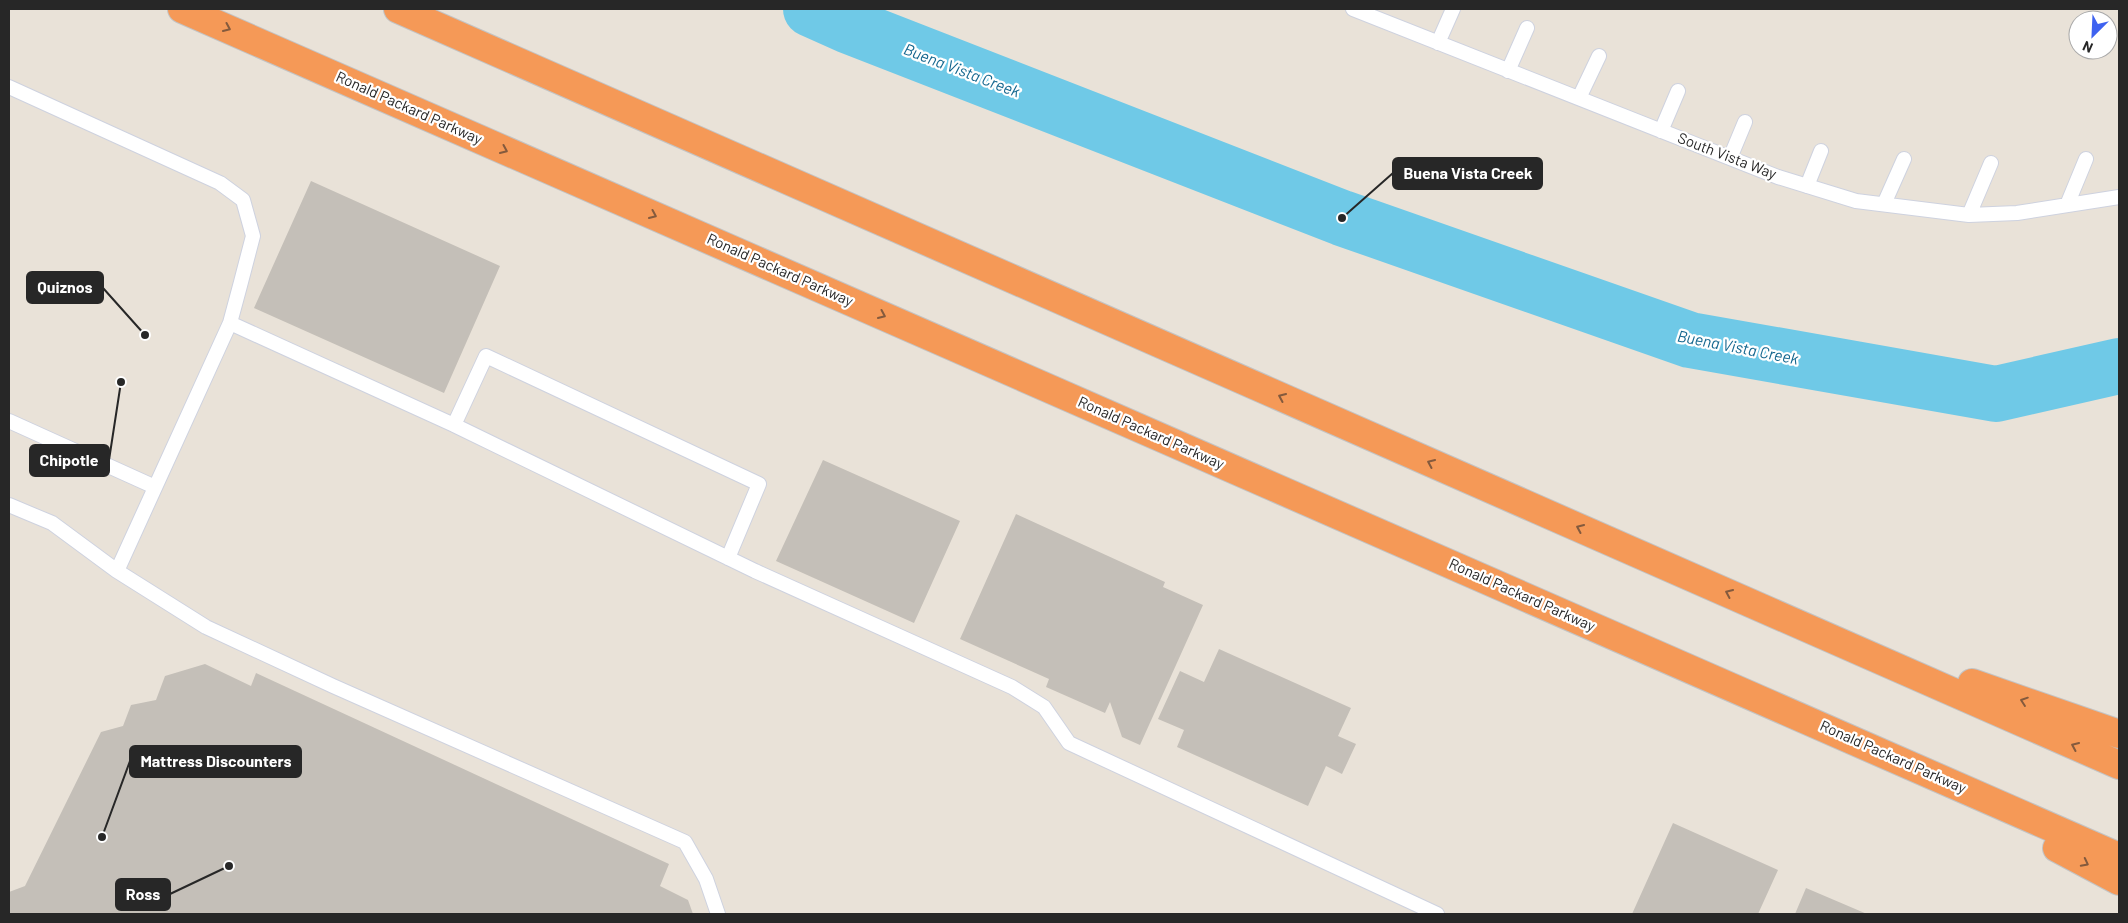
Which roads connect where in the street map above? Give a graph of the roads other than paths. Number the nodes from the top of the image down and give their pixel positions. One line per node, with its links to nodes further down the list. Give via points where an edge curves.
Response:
1 (182, 9): 32 (highway, Ronald Packard Parkway, one-way to 32)
2 (398, 9): 31 (highway, one-way to 2)
3 (1453, 9): 6 (lane)
4 (1360, 10): 6 (lane, South Vista Way)
5 (1528, 28): 8 (lane)
6 (1438, 42): 8 (lane, South Vista Way)
7 (1599, 56): 11 (lane)
8 (1508, 71): 11 (lane, South Vista Way)
9 (9, 87): 24 (lane, via 220,183 243,200 253,236)
10 (1678, 92): 13 (lane)
11 (1579, 98): 13 (lane, South Vista Way)
12 (1745, 122): 15 (lane)
13 (1661, 130): 15 (lane, South Vista Way)
14 (1822, 151): 19 (lane)
15 (1730, 158): 19 (lane, South Vista Way)
16 (1904, 159): 21 (lane)
17 (2086, 159): 22 (lane)
18 (1991, 163): 23 (lane)
19 (1807, 186): 21 (lane, South Vista Way, via 1856,201)
20 (2119, 197): 22 (lane, South Vista Way)
21 (1884, 204): 23 (lane, South Vista Way)
22 (2066, 205): 23 (lane, South Vista Way, via 2017,213)
23 (1969, 215)
24 (230, 323): 26 (lane); 27 (lane)
25 (9, 421): 27 (lane)
26 (454, 425): 29 (lane); 29 (lane, via 486,356 759,484)
27 (155, 487): 30 (lane)
28 (9, 505): 30 (lane, via 52,523)
29 (728, 558): 38 (lane, via 1012,687 1044,708 1068,742)
30 (117, 571): 37 (lane, via 206,627 685,842 706,879)
31 (1773, 613): 33 (highway, one-way to 31); 34 (highway, one-way to 31)
32 (1825, 727): 35 (highway, Ronald Packard Parkway); 36 (highway, one-way to 36)
33 (2119, 734)
34 (2119, 765)
35 (2119, 857)
36 (2119, 880)
37 (718, 914)
38 (1437, 914)

